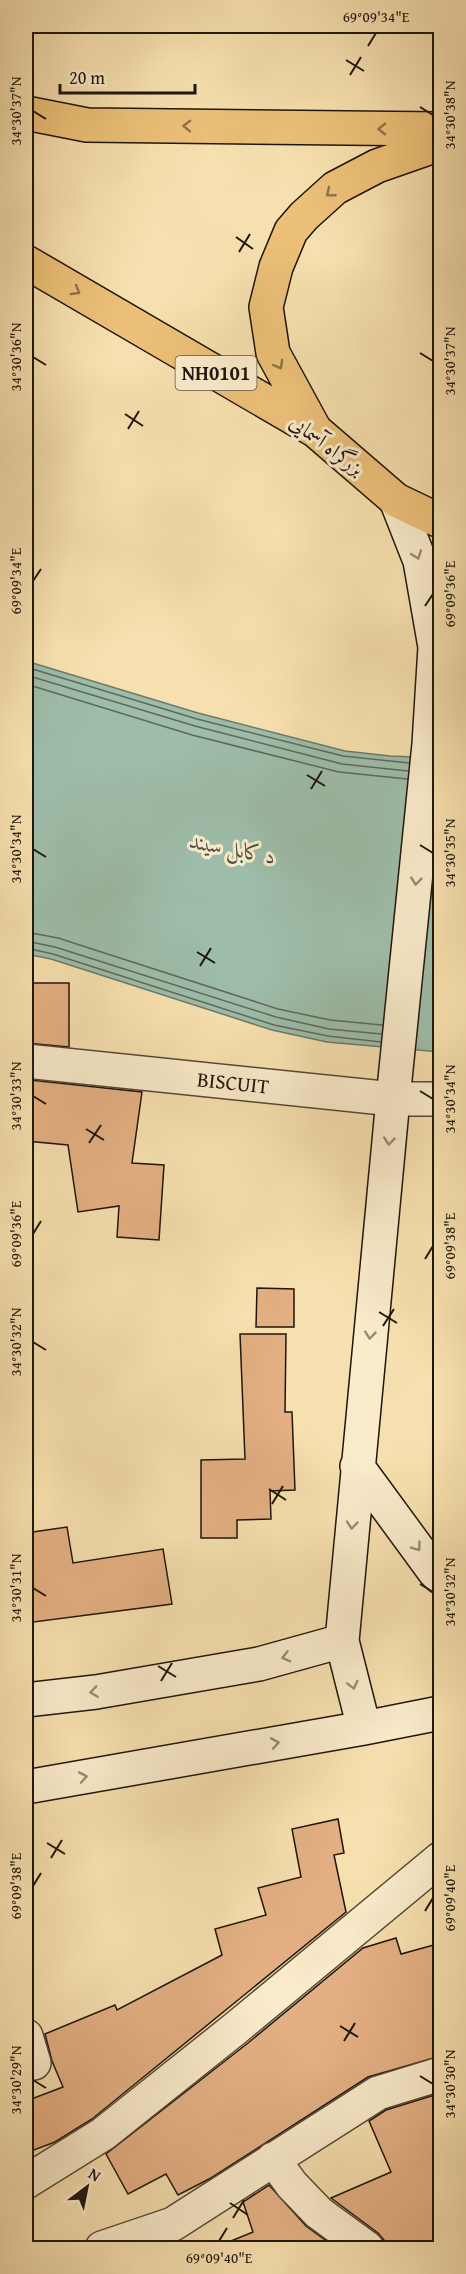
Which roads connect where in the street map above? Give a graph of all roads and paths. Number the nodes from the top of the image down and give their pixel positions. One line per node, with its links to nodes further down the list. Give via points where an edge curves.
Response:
1 (26, 113): 2 (highway, one-way to 1, via 87,125)
2 (441, 129)
3 (441, 144): 5 (highway, NH0101, one-way to 5, via 377,166 335,188 291,231 266,307 273,354)
4 (26, 262): 5 (highway, بزرگراه آسمایی / NH0101, one-way to 5)
5 (316, 431): 6 (highway, بزرگراه آسمایی / NH0101)
6 (396, 500): 7 (highway, بزرگراه آسمایی / NH0101); 8 (main road, one-way to 8, via 420,561)
7 (441, 521)
8 (438, 647): 11 (main road, one-way to 11)
9 (26, 1061): 11 (main road, BISCUIT)
10 (441, 1099): 11 (main road, BISCUIT)
11 (393, 1100): 12 (main road, one-way to 12)
12 (357, 1466): 13 (main road, one-way to 13); 14 (main road, one-way to 14)
13 (441, 1577)
14 (342, 1641): 15 (main road, one-way to 15, via 259,1664); 17 (main road, one-way to 17)
15 (26, 1701)
16 (441, 1713): 17 (main road)
17 (364, 1728): 18 (main road, one-way to 17)
18 (26, 1787)
19 (441, 1859): 22 (main road, via 103,2134)
20 (441, 2074): 21 (main road, via 378,2093)
21 (273, 2159): 23 (main road, via 173,2224); 24 (main road, via 319,2213)
22 (26, 2182)
23 (102, 2248)
24 (367, 2248)

